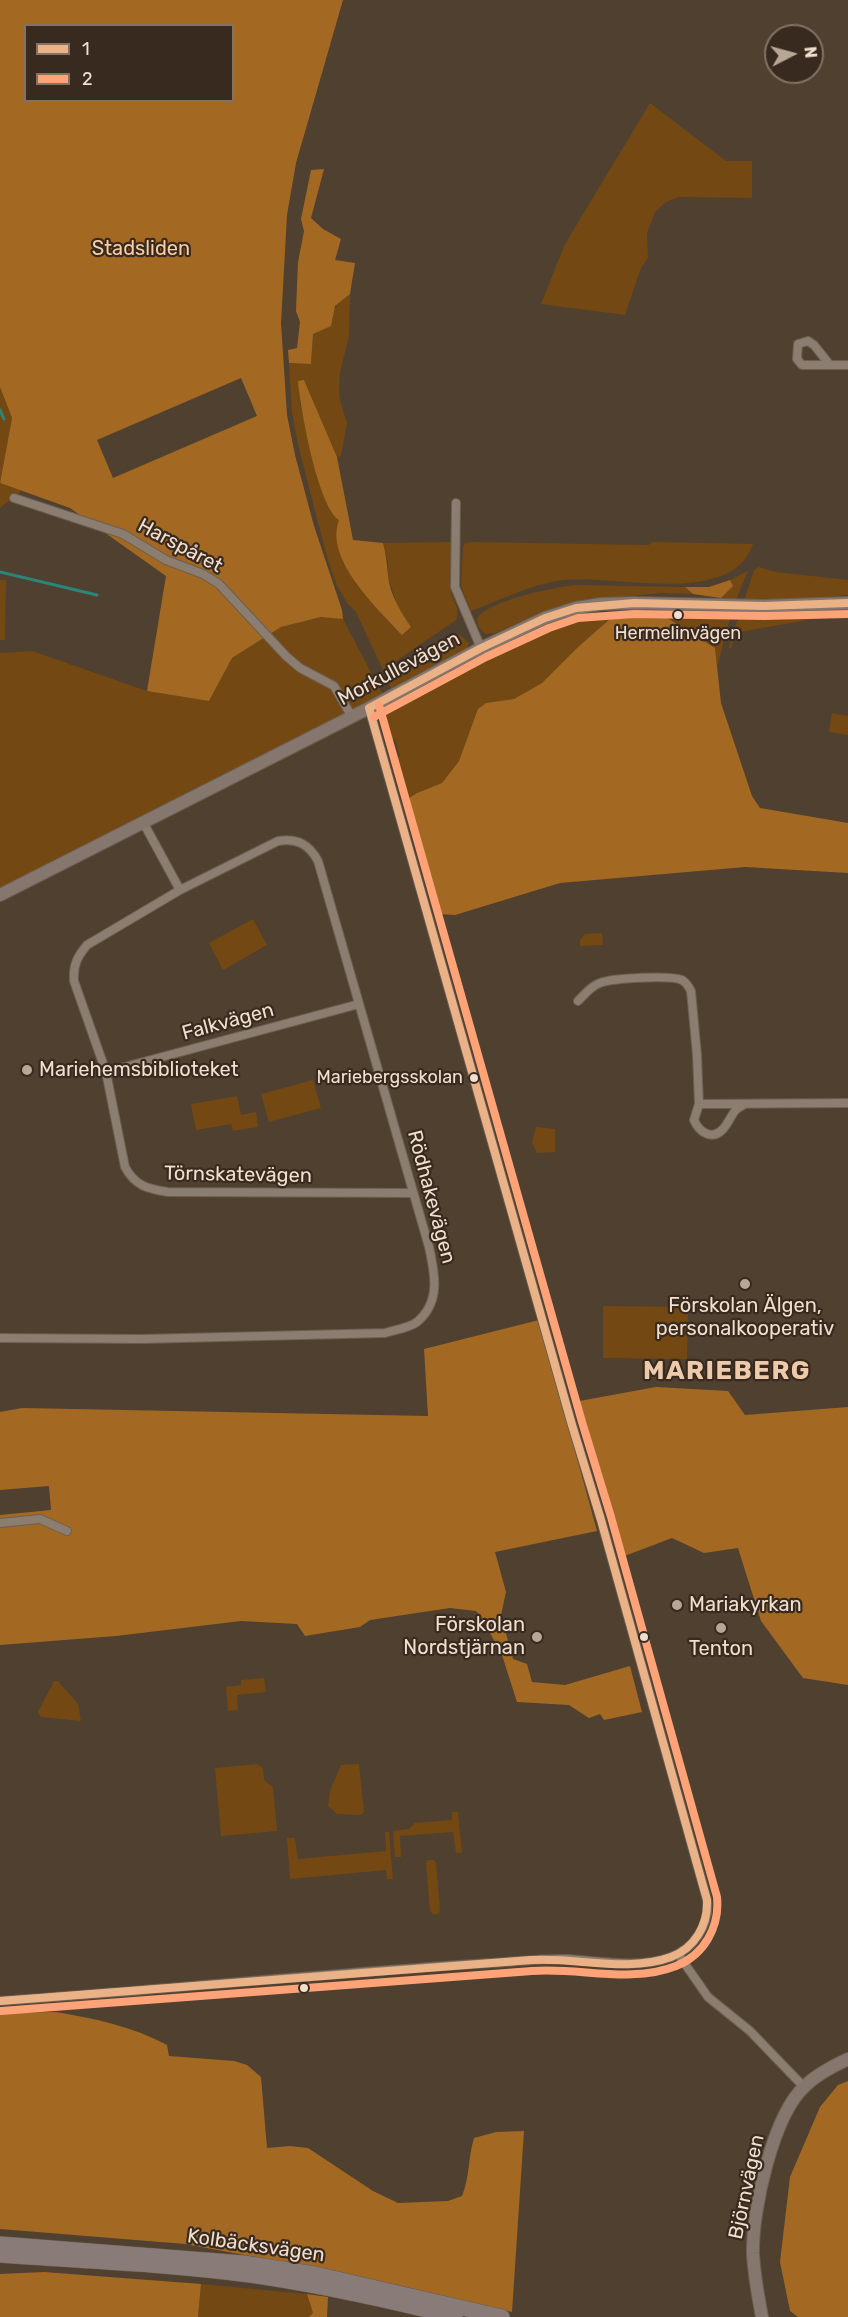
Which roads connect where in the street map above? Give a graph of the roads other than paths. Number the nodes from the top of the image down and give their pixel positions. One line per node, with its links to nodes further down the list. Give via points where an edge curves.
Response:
1 (830, 365): 2 (street)
2 (848, 365)
3 (14, 498): 8 (street, Harspåret, via 123,534 166,560 219,584 286,656 334,686)
4 (456, 503): 6 (street, via 455,586)
5 (848, 603): 6 (street, Morkullevägen, via 600,604 545,618)
6 (481, 648): 7 (street, Morkullevägen)
7 (369, 708): 8 (street, Morkullevägen); 22 (street, via 707,1900 703,1927)
8 (352, 717): 9 (street, Morkullevägen)
9 (143, 822): 10 (street); 11 (street, Morkullevägen)
10 (180, 890): 13 (street, Rödhakevägen, via 278,841 301,842 318,861); 14 (street, Törnskatevägen, via 87,945 77,957 74,981)
11 (0, 895)
12 (578, 1001): 16 (street, via 601,982 682,980 691,991)
13 (360, 1004): 14 (street, Falkvägen); 18 (street, Rödhakevägen)
14 (106, 1072): 18 (street, Törnskatevägen, via 125,1167 135,1181 148,1189 229,1194)
15 (848, 1103): 17 (street)
16 (699, 1104): 17 (street); 17 (street, via 694,1120 698,1130 708,1135 724,1129 735,1110)
17 (745, 1104)
18 (413, 1193): 19 (street, Rödhakevägen, via 436,1279 433,1302 416,1323 386,1333)
19 (0, 1338)
20 (0, 1523): 21 (street, via 40,1519)
21 (67, 1532)
22 (678, 1954): 23 (street, via 646,1962 565,1959 479,1964); 25 (street, via 708,1997 750,2031)
23 (0, 2001)
24 (848, 2059): 25 (street, Björnvägen)
25 (804, 2086): 30 (street, Björnvägen, via 776,2135 755,2224 753,2252)
26 (0, 2244): 29 (highway, Kolbäcksvägen, via 243,2263 315,2274)
27 (0, 2255): 28 (highway, Kolbäcksvägen, via 249,2275)
28 (455, 2317)
29 (502, 2317)
30 (762, 2317)

